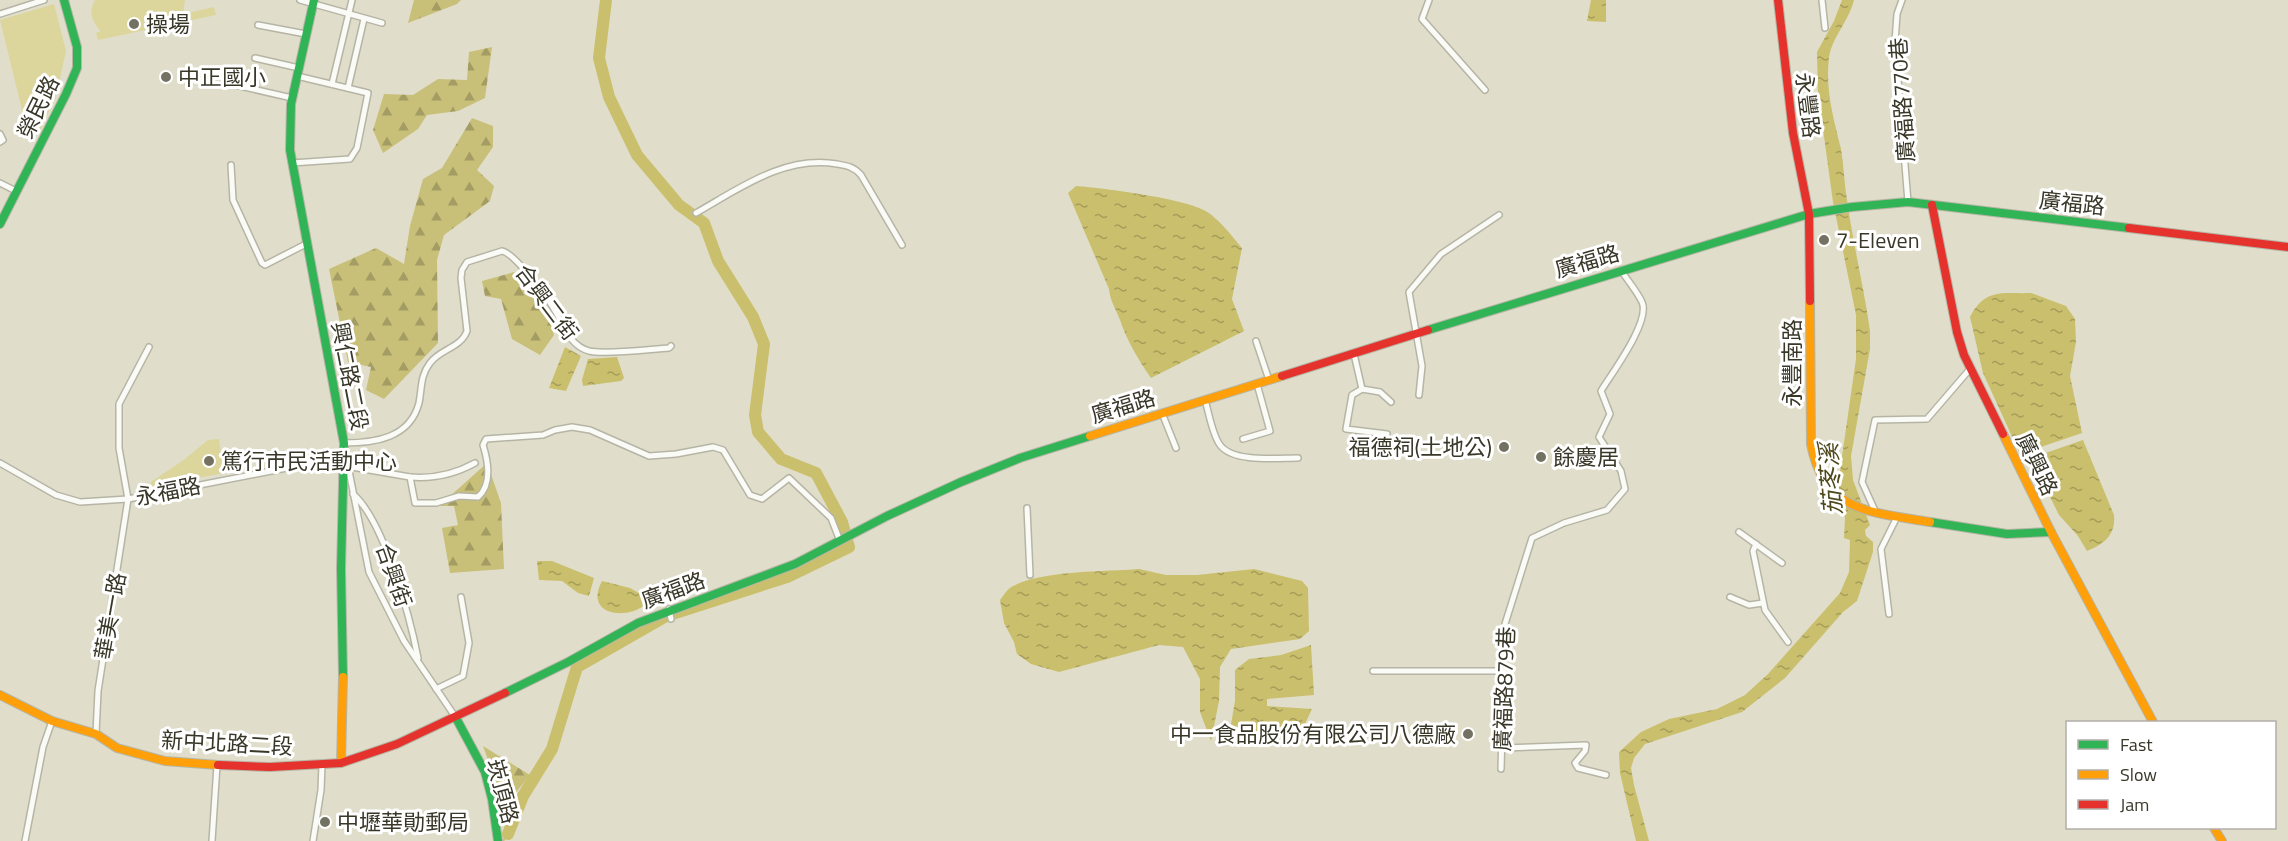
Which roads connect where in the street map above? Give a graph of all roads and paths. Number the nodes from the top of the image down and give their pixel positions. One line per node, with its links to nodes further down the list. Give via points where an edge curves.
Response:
1 (44, 0): 10 (street)
2 (64, 0): 29 (street, 榮民路, via 77,47 76,68)
3 (300, 0): 9 (street)
4 (352, 0): 11 (street)
5 (1429, 0): 22 (street, via 1422,19)
6 (1778, 0): 33 (street, 永豐路, via 1793,133)
7 (1822, 0): 15 (street)
8 (1902, 0): 30 (street, 廣福路770巷, via 1895,42)
9 (313, 2): 11 (street); 16 (street, 興仁路二段)
10 (0, 14)
11 (348, 15): 12 (street); 20 (street)
12 (364, 19): 13 (street); 21 (street)
13 (382, 23)
14 (258, 25): 16 (street)
15 (1825, 28)
16 (306, 34): 18 (street, 興仁路二段)
17 (255, 57): 18 (street)
18 (298, 72): 20 (street); 23 (street, 興仁路二段)
19 (231, 84): 23 (street)
20 (332, 84): 21 (street)
21 (348, 88): 26 (street, via 368,93 357,148 350,159)
22 (1485, 90)
23 (292, 99): 26 (street, 興仁路二段)
24 (0, 134): 25 (street)
25 (0, 142)
26 (292, 163): 36 (street, 興仁路二段)
27 (231, 165): 36 (street, via 233,200 262,263 265,265)
28 (0, 183): 29 (street)
29 (16, 190): 35 (street, 榮民路)
30 (1908, 202): 31 (street, 廣福路); 33 (street, 廣福路)
31 (1932, 205): 38 (street, 廣福路); 45 (street, 廣興路, via 1957,332)
32 (696, 213): 37 (street, via 777,170 801,162 822,161 854,167)
33 (1809, 214): 39 (street, 廣福路); 66 (street, 永豐南路, via 1813,455 1828,488 1844,501)
34 (1499, 215): 40 (street, via 1441,254 1409,292)
35 (0, 224)
36 (306, 244): 55 (street, 興仁路二段)
37 (902, 245)
38 (2288, 247)
39 (1621, 270): 40 (street, 廣福路); 83 (street, 廣福路879巷, via 1645,313 1600,391 1610,414 1599,437 1621,471 1625,489 1607,510 1532,538 1505,624)
40 (1418, 334): 44 (street, 廣福路); 49 (street, via 1422,366)
41 (1256, 340): 46 (street)
42 (671, 346): 55 (street, 合興二街, via 588,351 566,335 551,305 508,252 502,251 467,262 462,270 467,331 464,339 438,354 422,375 419,403 402,430 365,443)
43 (149, 347): 64 (street, 華美一路, via 119,404 119,448)
44 (1354, 354): 46 (street, 廣福路); 48 (street)
45 (1970, 369): 66 (street, via 1927,419 1875,420 1862,482); 69 (street, 廣興路)
46 (1269, 380): 47 (street, 廣福路)
47 (1257, 384): 50 (street, 廣福路); 54 (street, via 1270,431)
48 (1362, 388): 51 (street, via 1380,392); 53 (street, via 1352,395 1346,429)
49 (1419, 395)
50 (1205, 400): 52 (street, 廣福路); 58 (street, via 1219,444 1229,454)
51 (1391, 402)
52 (1162, 413): 56 (street); 70 (street, 廣福路, via 1020,458)
53 (1387, 434)
54 (1243, 439)
55 (344, 443): 57 (street, 興仁路二段)
56 (1176, 448)
57 (343, 457): 61 (street); 64 (street, 永福路); 91 (street, 興仁路二段)
58 (1298, 458)
59 (0, 463): 64 (street, 永福路, via 66,499)
60 (475, 463): 62 (street, via 457,472)
61 (346, 466): 62 (street); 63 (street)
62 (410, 477): 70 (street, via 415,503 478,497 487,484 488,459 483,445 486,439 543,435 572,427 590,430 648,456 713,447 723,450 750,495 762,499 789,478 831,518)
63 (353, 494): 81 (street, via 369,572); 81 (street, 合興街, via 380,532)
64 (128, 499): 89 (street, 華美一路, via 98,691)
65 (1027, 508): 73 (street)
66 (1876, 513): 67 (street)
67 (1897, 517): 69 (street, via 2007,534); 78 (street, via 1881,549)
68 (1738, 532): 71 (street)
69 (2050, 532): 88 (street, 廣興路)
70 (840, 541): 77 (street, 廣福路, via 795,564)
71 (1756, 544): 72 (street); 76 (street, via 1753,551)
72 (1782, 562)
73 (1030, 575)
74 (461, 597): 84 (street, via 469,644 463,676)
75 (1730, 597): 76 (street, via 1749,605)
76 (1763, 603): 80 (street)
77 (669, 610): 79 (street); 86 (street, 廣福路)
78 (1889, 614)
79 (671, 619)
80 (1788, 642)
81 (419, 663): 84 (street)
82 (1373, 671): 83 (street)
83 (1504, 671): 90 (street, 廣福路879巷)
84 (436, 689): 86 (street)
85 (0, 695): 87 (street, 新中北路二段)
86 (456, 718): 91 (street, 新中北路二段); 99 (street, 崁頂路, via 485,772)
87 (52, 721): 89 (street, 新中北路二段); 96 (street, via 43,747)
88 (2152, 721)
89 (96, 734): 92 (street, 新中北路二段, via 117,748 148,757)
90 (1502, 748): 94 (street, 廣福路879巷); 95 (street, via 1586,745 1575,763 1578,768)
91 (342, 763): 93 (street, 新中北路二段)
92 (217, 765): 93 (street, 新中北路二段); 97 (street)
93 (322, 765): 98 (street)
94 (1501, 769)
95 (1606, 775)
96 (25, 841)
97 (212, 841)
98 (313, 841)
99 (498, 841)

